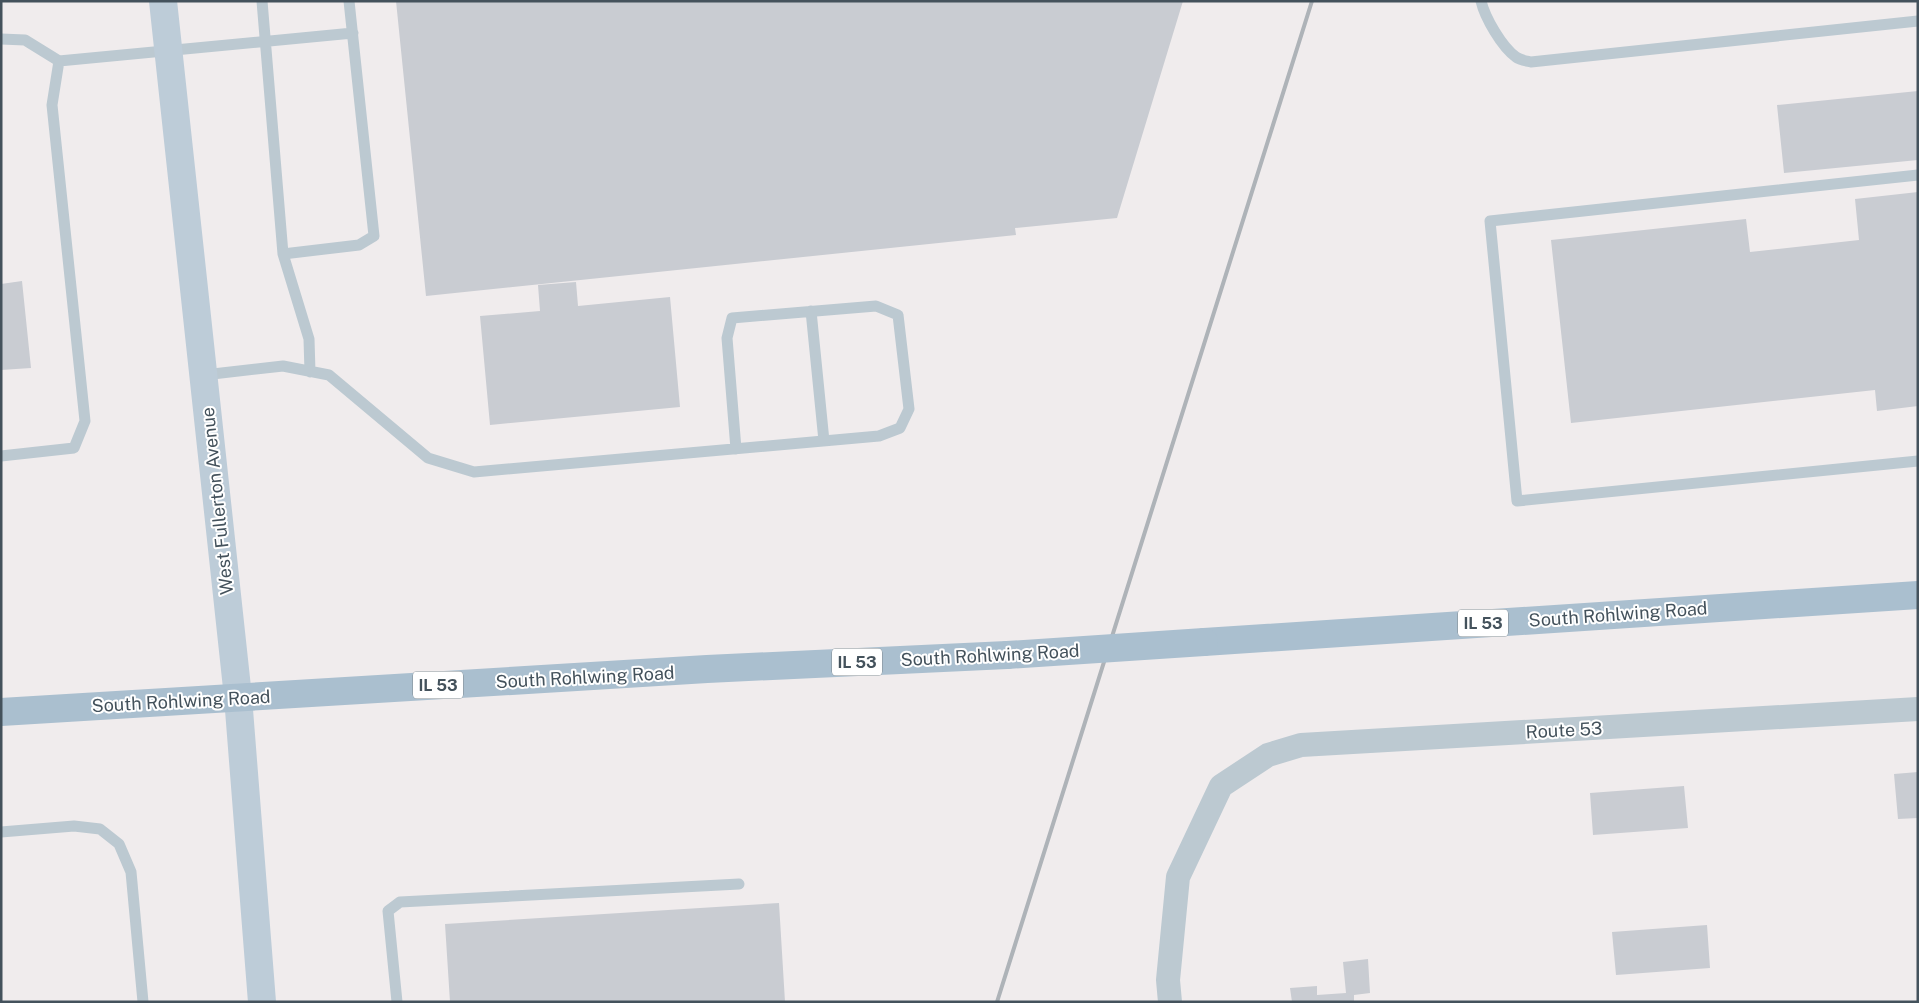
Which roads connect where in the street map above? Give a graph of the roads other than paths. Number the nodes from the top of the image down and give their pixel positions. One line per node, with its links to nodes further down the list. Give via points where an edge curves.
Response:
1 (163, 1): 9 (street, West Fullerton Avenue)
2 (262, 1): 8 (lane)
3 (349, 1): 6 (lane)
4 (1481, 1): 5 (lane, via 1497,36 1516,58 1531,62)
5 (1918, 21)
6 (353, 34): 8 (lane); 12 (lane, via 374,236 359,245)
7 (1, 39): 10 (lane, via 25,40)
8 (266, 42): 9 (lane); 12 (lane)
9 (169, 51): 10 (lane); 15 (street, West Fullerton Avenue)
10 (59, 61): 18 (lane, via 52,105 84,421 74,448)
11 (1918, 175): 19 (lane, via 1490,221 1517,501)
12 (284, 254): 14 (lane, via 309,339)
13 (811, 311): 16 (lane); 16 (lane, via 876,306 898,315 909,410 900,428 879,436); 17 (lane, via 732,318 727,338)
14 (310, 372): 15 (lane, via 284,366); 17 (lane, via 329,375 428,458 474,472)
15 (203, 375): 21 (street, West Fullerton Avenue)
16 (824, 441): 17 (lane)
17 (736, 449)
18 (1, 456)
19 (1918, 462)
20 (1918, 595): 21 (main road, South Rohlwing Road / IL 53, bridge, via 1007,655)
21 (238, 697): 23 (main road, South Rohlwing Road / IL 53); 27 (street, West Fullerton Avenue)
22 (1918, 709): 29 (street, Route 53, via 1301,745 1268,756 1220,786 1178,877 1168,980)
23 (1, 712)
24 (1, 832): 26 (lane, via 74,826 100,829 119,844 131,872)
25 (739, 884): 28 (lane, via 400,902 388,911)
26 (143, 1002)
27 (262, 1002)
28 (396, 1002)
29 (1170, 1002)

